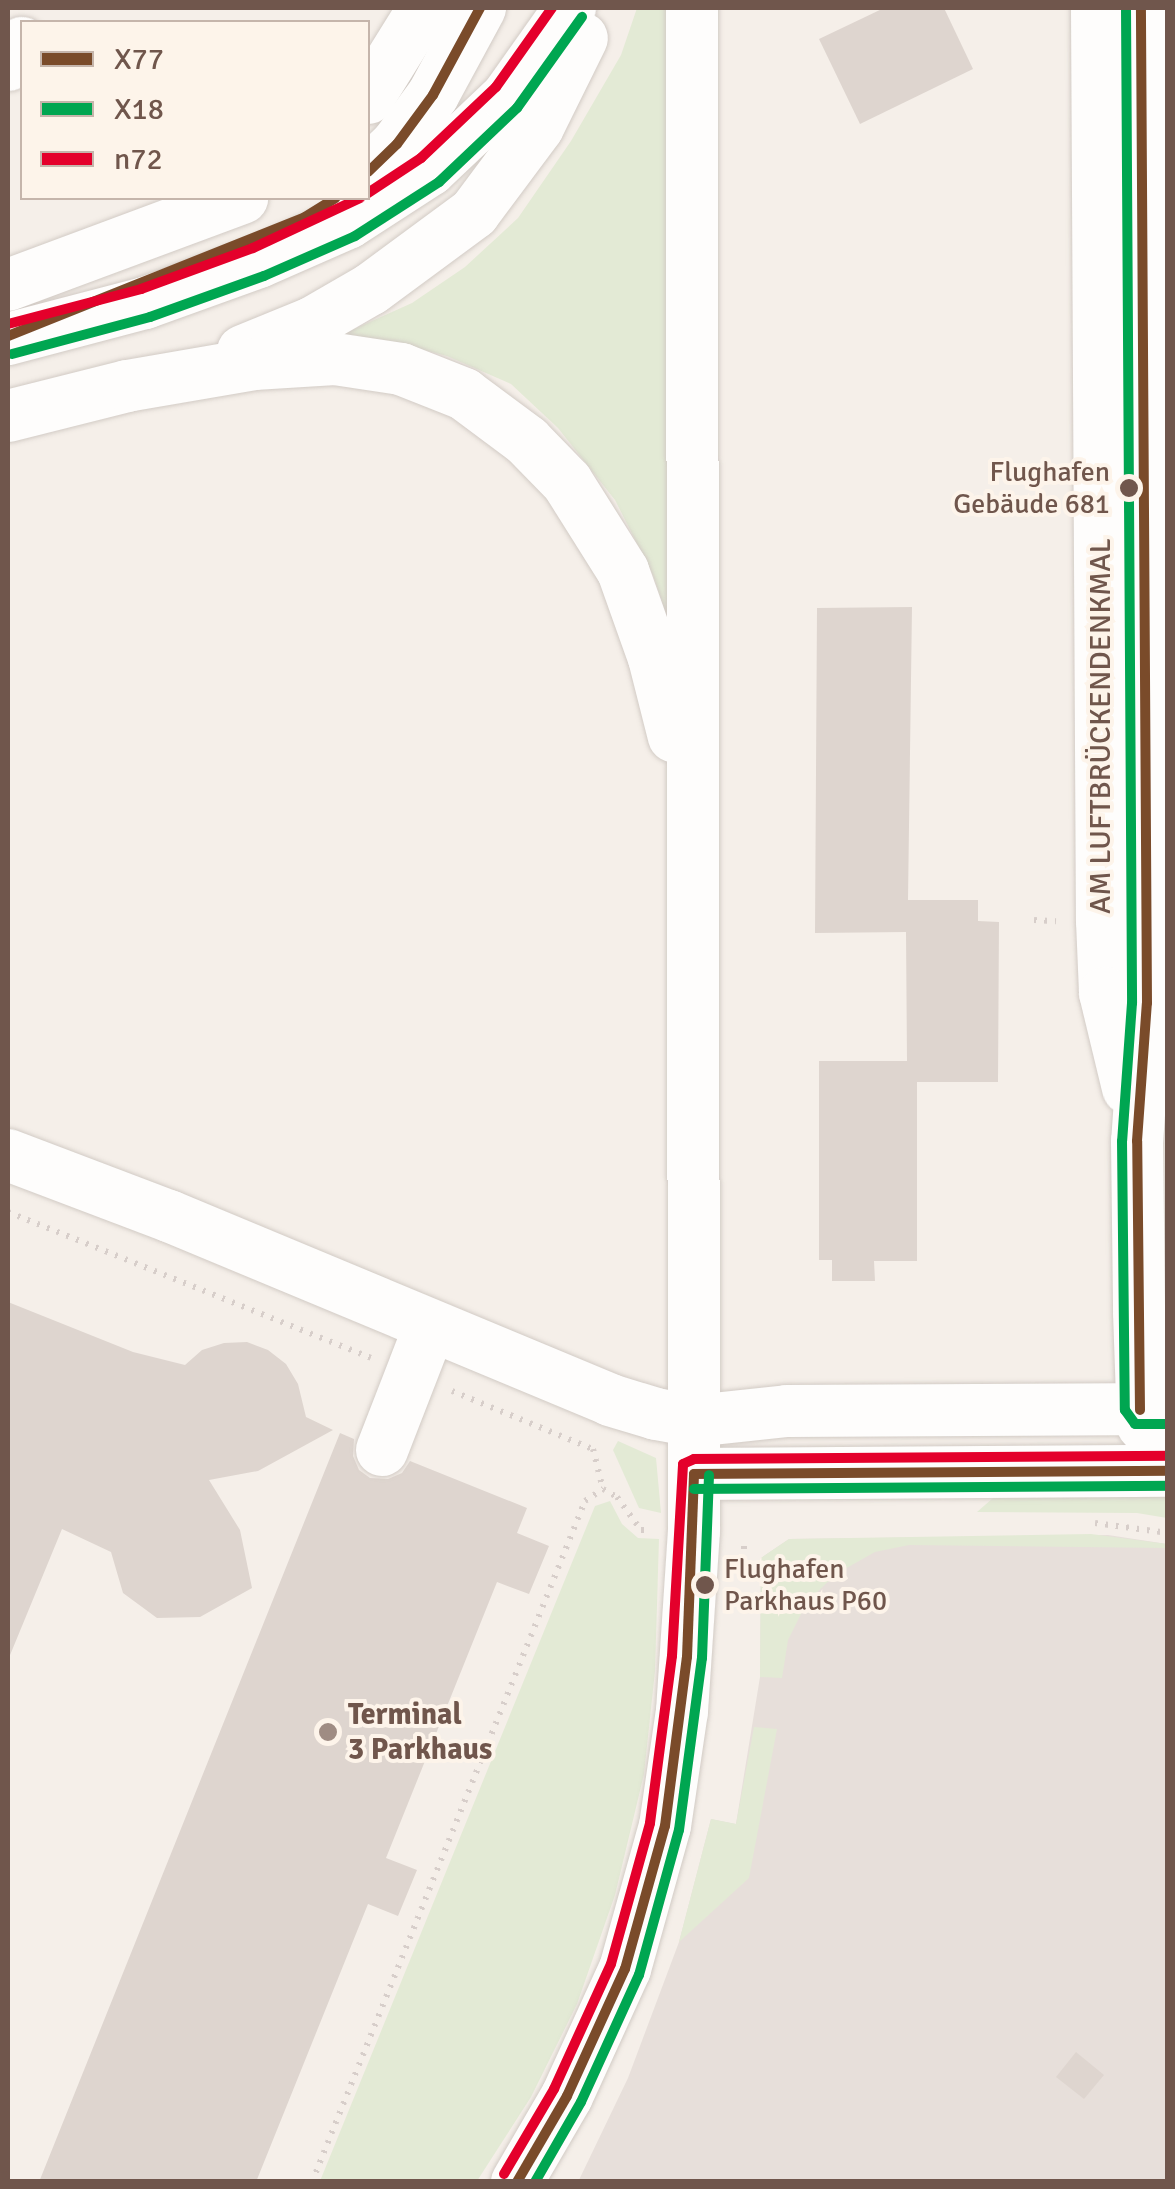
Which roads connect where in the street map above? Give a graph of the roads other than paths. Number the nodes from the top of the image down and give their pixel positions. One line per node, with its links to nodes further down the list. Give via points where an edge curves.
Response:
1 (424, 8): 8 (street)
2 (480, 8): 9 (street, via 433,95)
3 (570, 8): 13 (street, via 507,97 430,170 348,223 145,303)
4 (591, 8): 14 (street, via 538,127 474,212 429,250 312,323 226,358)
5 (692, 8): 16 (street)
6 (1098, 8): 17 (street, AM LUFTBRÜCKENDENKMAL, via 1104,975)
7 (1140, 8): 17 (street, AM LUFTBRÜCKENDENKMAL, via 1147,1003)
8 (370, 95)
9 (370, 170)
10 (237, 200): 12 (street)
11 (331, 200): 13 (street)
12 (8, 285)
13 (8, 337)
14 (126, 386): 15 (street); 16 (street, via 254,364 335,359 401,369 464,394 526,440 567,482 623,571 672,729)
15 (8, 416)
16 (694, 852): 20 (street)
17 (1138, 1141): 19 (street, AM LUFTBRÜCKENDENKMAL)
18 (10, 1153): 21 (street)
19 (1138, 1312): 23 (street, via 1116,1354 1089,1382); 25 (street, AM LUFTBRÜCKENDENKMAL)
20 (694, 1313): 22 (street, via 724,1371); 24 (street)
21 (430, 1326): 24 (street, via 610,1400); 26 (street)
22 (787, 1411): 23 (street); 24 (street)
23 (1024, 1411): 25 (street)
24 (694, 1421): 29 (street)
25 (1158, 1424): 27 (street, via 1107,1454)
26 (382, 1450)
27 (1036, 1471): 28 (street); 29 (street)
28 (1168, 1471)
29 (694, 1474): 30 (street, via 685,1675 666,1826 614,1994 567,2096)
30 (517, 2182)

